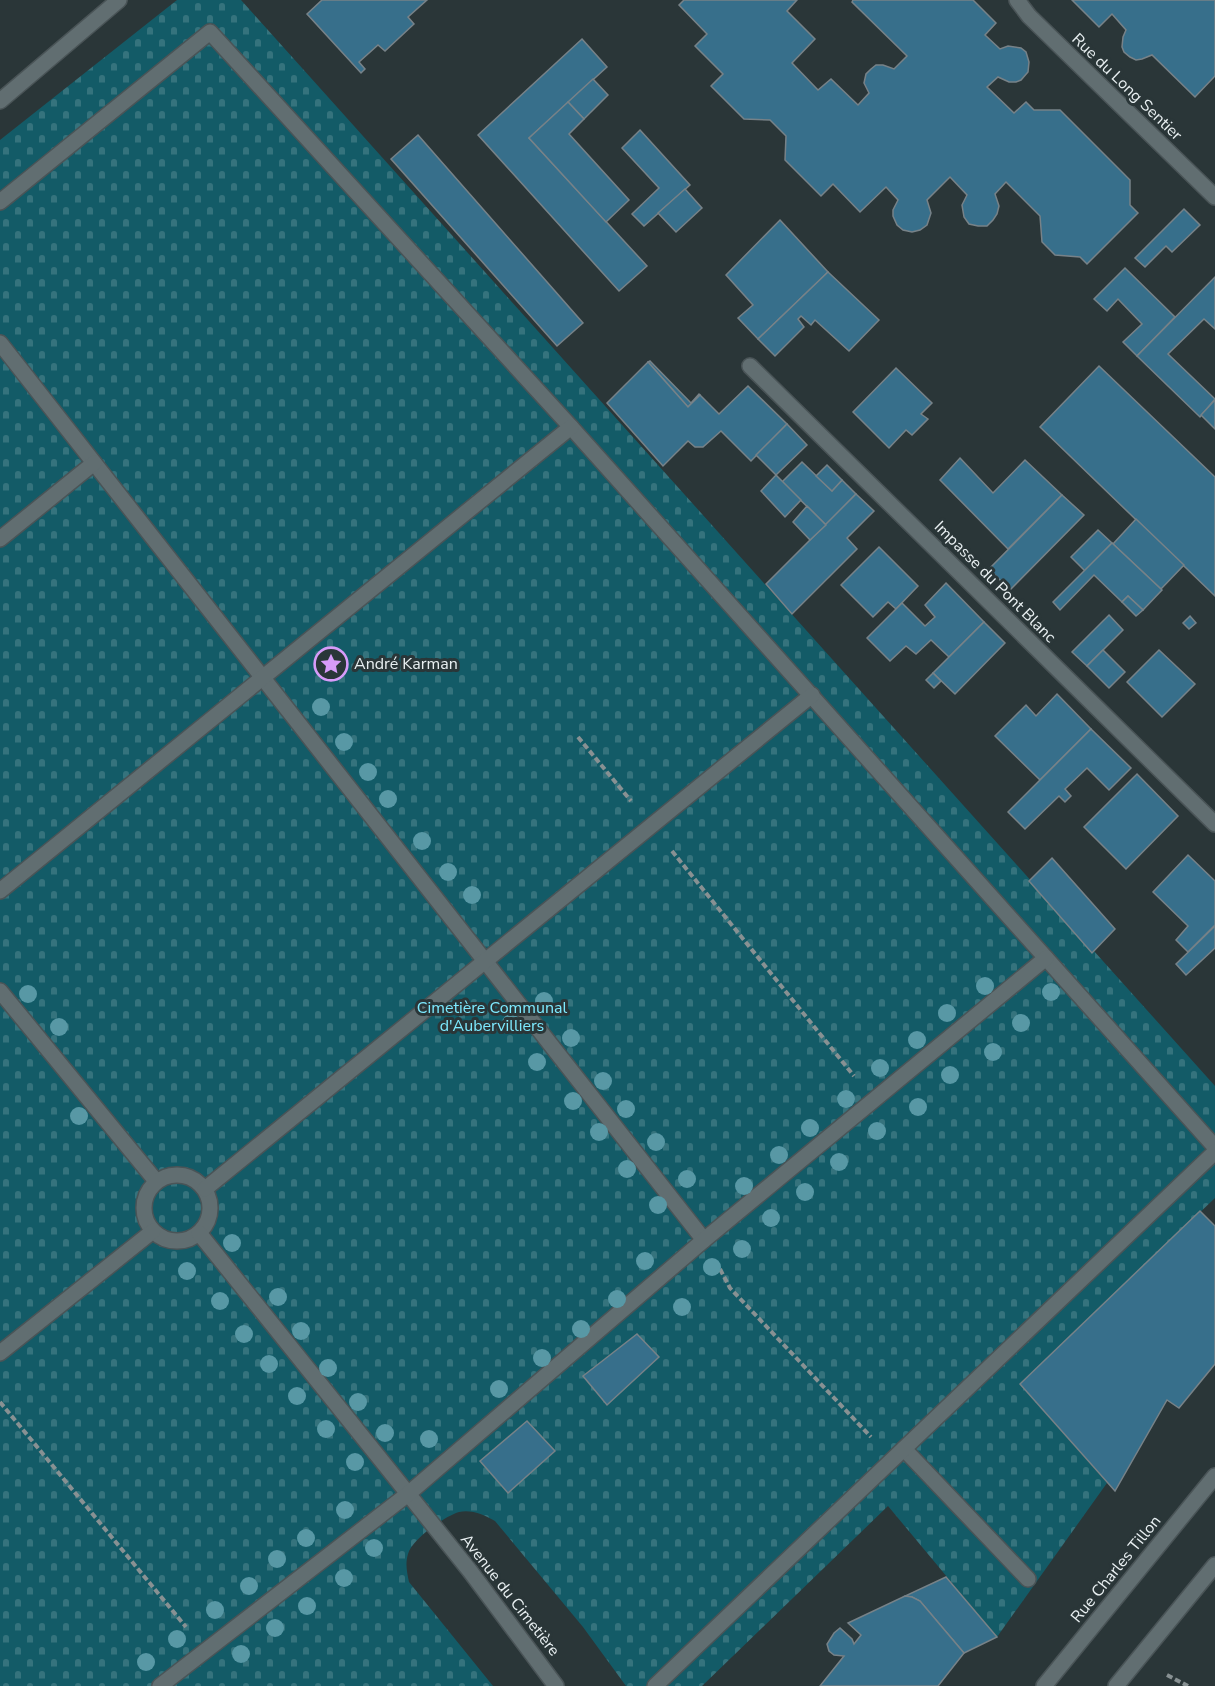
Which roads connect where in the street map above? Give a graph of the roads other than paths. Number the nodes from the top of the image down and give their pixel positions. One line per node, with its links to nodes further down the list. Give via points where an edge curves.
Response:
1 (119, 0): 3 (street)
2 (1017, 0): 4 (street, Rue du Long Sentier)
3 (0, 101)
4 (1215, 197)
5 (0, 202): 8 (street, via 210,32)
6 (0, 343): 9 (street)
7 (750, 366): 13 (street, Impasse du Pont Blanc)
8 (571, 427): 11 (street); 12 (street)
9 (94, 463): 10 (street); 11 (street)
10 (0, 540)
11 (263, 678): 14 (street); 16 (street)
12 (812, 695): 15 (street); 16 (street)
13 (1215, 824)
14 (0, 891)
15 (1046, 958): 18 (street); 24 (street)
16 (485, 962): 21 (street); 24 (street)
17 (0, 991): 20 (street)
18 (1215, 1147)
19 (1215, 1152): 26 (street)
20 (156, 1181): 21 (street, via 172,1174 183,1175 194,1178); 22 (street, via 143,1203)
21 (205, 1189): 23 (street, via 210,1217)
22 (153, 1231): 23 (street, via 175,1241); 25 (street)
23 (199, 1233): 28 (street, Avenue du Cimetière)
24 (704, 1240): 28 (street)
25 (0, 1353)
26 (898, 1454): 30 (street); 33 (street)
27 (1215, 1476): 34 (street, Rue Charles Tillon)
28 (408, 1494): 31 (street); 32 (street, Avenue du Cimetière)
29 (1215, 1565): 35 (street)
30 (1028, 1579)
31 (160, 1686)
32 (556, 1686)
33 (655, 1686)
34 (1044, 1686)
35 (1116, 1686)

